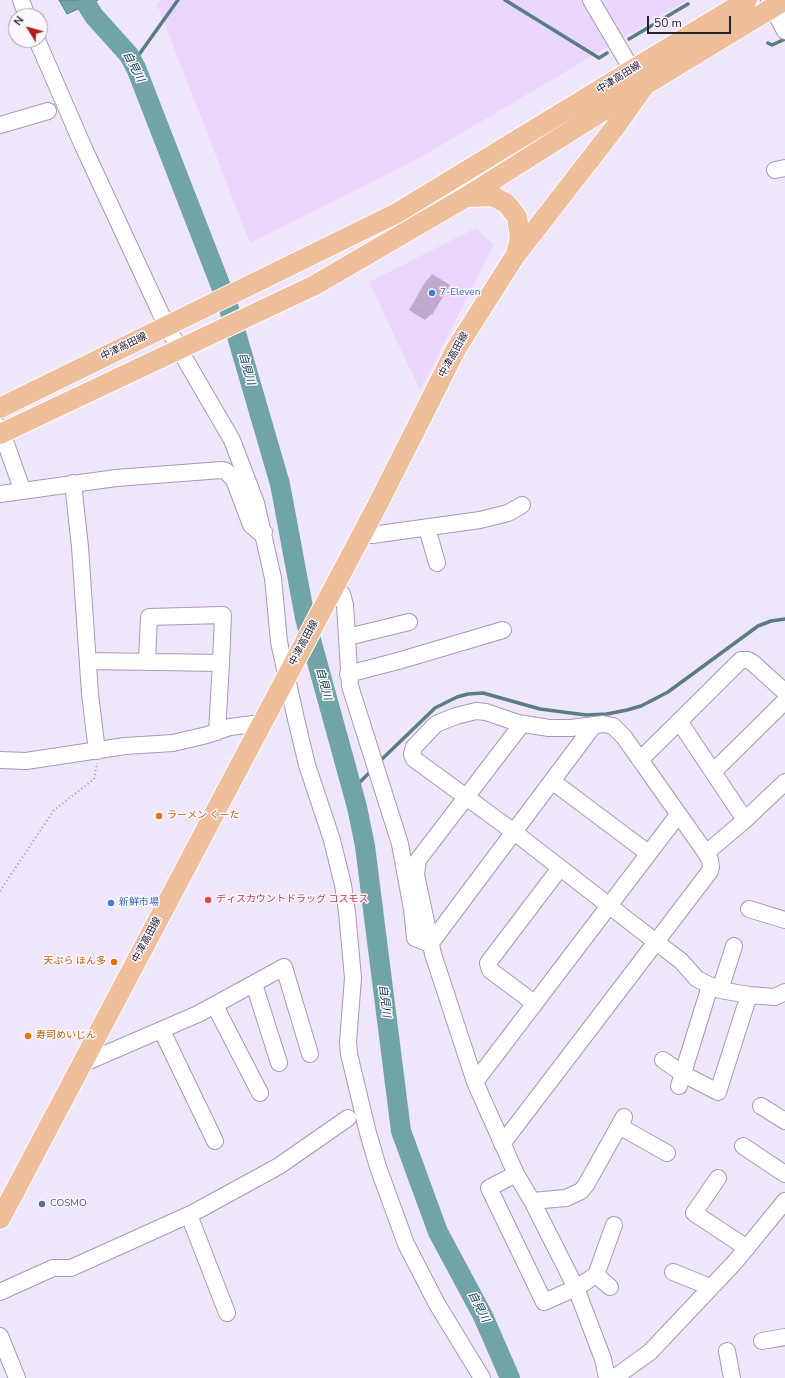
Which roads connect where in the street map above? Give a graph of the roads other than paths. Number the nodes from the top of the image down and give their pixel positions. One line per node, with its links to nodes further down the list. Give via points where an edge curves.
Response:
1 (591, 0): 6 (street)
2 (747, 0): 6 (main road, 中津高田線)
3 (776, 2): 4 (street); 7 (main road, 中津高田線)
4 (785, 31)
5 (40, 48): 15 (street, via 86,153)
6 (632, 70): 7 (street); 12 (main road, 中津高田線)
7 (642, 88): 8 (main road, 中津高田線); 11 (main road, 中津高田線)
8 (604, 110): 11 (main road, via 612,113); 12 (main road, via 591,106 532,139); 13 (main road, 中津高田線)
9 (48, 111): 10 (street)
10 (0, 125)
11 (616, 126): 14 (main road, 中津高田線)
12 (497, 153): 16 (main road, 中津高田線, via 398,213)
13 (466, 197): 14 (main road, via 493,196 507,204 517,217 520,238); 15 (main road, 中津高田線, via 322,281)
14 (516, 256): 24 (main road, 中津高田線, via 456,349)
15 (179, 349): 17 (main road, 中津高田線); 23 (street, via 232,440)
16 (0, 408)
17 (1, 431): 19 (street)
18 (73, 483): 19 (street); 23 (street, via 226,471 234,480 251,524 259,532); 31 (street)
19 (22, 489): 20 (street)
20 (0, 494)
21 (522, 505): 22 (street, via 495,517)
22 (427, 528): 24 (street); 25 (street)
23 (264, 532): 33 (street, via 273,578 278,642)
24 (361, 534): 26 (main road, 中津高田線)
25 (437, 564)
26 (333, 587): 29 (street, via 342,594); 33 (main road, 中津高田線)
27 (409, 622): 29 (street)
28 (503, 630): 34 (street)
29 (348, 637): 34 (street)
30 (147, 661): 31 (street); 32 (street); 32 (street, via 149,617 223,616)
31 (88, 662): 42 (street)
32 (221, 663): 41 (street)
33 (290, 670): 38 (main road, 中津高田線); 103 (street, via 303,750 332,840 348,912 353,978 349,1054 368,1133 406,1244 437,1304)
34 (348, 674): 59 (street, via 354,701 400,844 415,938)
35 (785, 692): 37 (street, via 753,663 741,660)
36 (785, 701): 45 (street)
37 (679, 721): 44 (street); 45 (street)
38 (261, 723): 41 (street, via 230,727); 71 (main road, 中津高田線)
39 (522, 724): 40 (street, via 559,728); 48 (street); 48 (street, via 476,711 436,724 414,747 414,759)
40 (594, 725): 44 (street, via 608,724 618,730); 46 (street)
41 (217, 732): 42 (street, via 173,743 125,746)
42 (97, 751): 43 (street, via 26,761)
43 (0, 760)
44 (640, 760): 49 (street)
45 (713, 772): 50 (street)
46 (552, 780): 51 (street); 52 (street)
47 (785, 782): 50 (street)
48 (466, 797): 51 (street); 59 (street, via 418,860 416,867)
49 (678, 815): 52 (street); 53 (street)
50 (745, 820): 53 (street)
51 (514, 832): 54 (street); 59 (street)
52 (648, 853): 55 (street)
53 (706, 853): 58 (street, via 710,860 710,871)
54 (560, 868): 55 (street); 65 (street, via 488,963 490,970)
55 (609, 905): 58 (street); 65 (street)
56 (749, 909): 57 (street)
57 (785, 920)
58 (656, 942): 62 (street, via 681,961 697,979); 79 (street)
59 (430, 944): 73 (street)
60 (734, 946): 62 (street)
61 (254, 984): 66 (street); 68 (street, via 284,967); 70 (street)
62 (715, 988): 64 (street); 72 (street)
63 (785, 992): 64 (street, via 775,997)
64 (749, 996): 72 (street, via 718,1092)
65 (534, 1003): 73 (street)
66 (215, 1006): 67 (street); 74 (street)
67 (162, 1031): 71 (street); 78 (street)
68 (310, 1054)
69 (663, 1060): 72 (street)
70 (279, 1063)
71 (82, 1064): 88 (main road, 中津高田線)
72 (681, 1080)
73 (475, 1082): 79 (street)
74 (260, 1093)
75 (761, 1106): 77 (street)
76 (348, 1118): 87 (street, via 279,1166)
77 (785, 1121)
78 (215, 1141)
79 (502, 1144): 82 (street)
80 (743, 1146): 83 (street)
81 (667, 1153): 85 (street, via 621,1122 582,1191 566,1198)
82 (516, 1174): 85 (street); 95 (street, via 489,1188 544,1302)
83 (785, 1174)
84 (718, 1178): 90 (street, via 694,1213)
85 (532, 1201): 95 (street)
86 (785, 1201): 90 (street)
87 (189, 1215): 96 (street, via 71,1268 53,1268); 97 (street)
88 (0, 1219)
89 (614, 1225): 92 (street)
90 (747, 1248): 94 (street)
91 (673, 1272): 94 (street)
92 (596, 1275): 93 (street); 95 (street)
93 (610, 1287)
94 (710, 1287): 105 (street, via 650,1352)
95 (576, 1288): 104 (street, via 603,1359)
96 (0, 1292)
97 (227, 1313)
98 (0, 1336): 102 (street)
99 (785, 1337): 100 (street)
100 (762, 1341)
101 (727, 1351): 106 (street)
102 (17, 1378)
103 (482, 1378)
104 (607, 1378)
105 (614, 1378)
106 (732, 1378)

